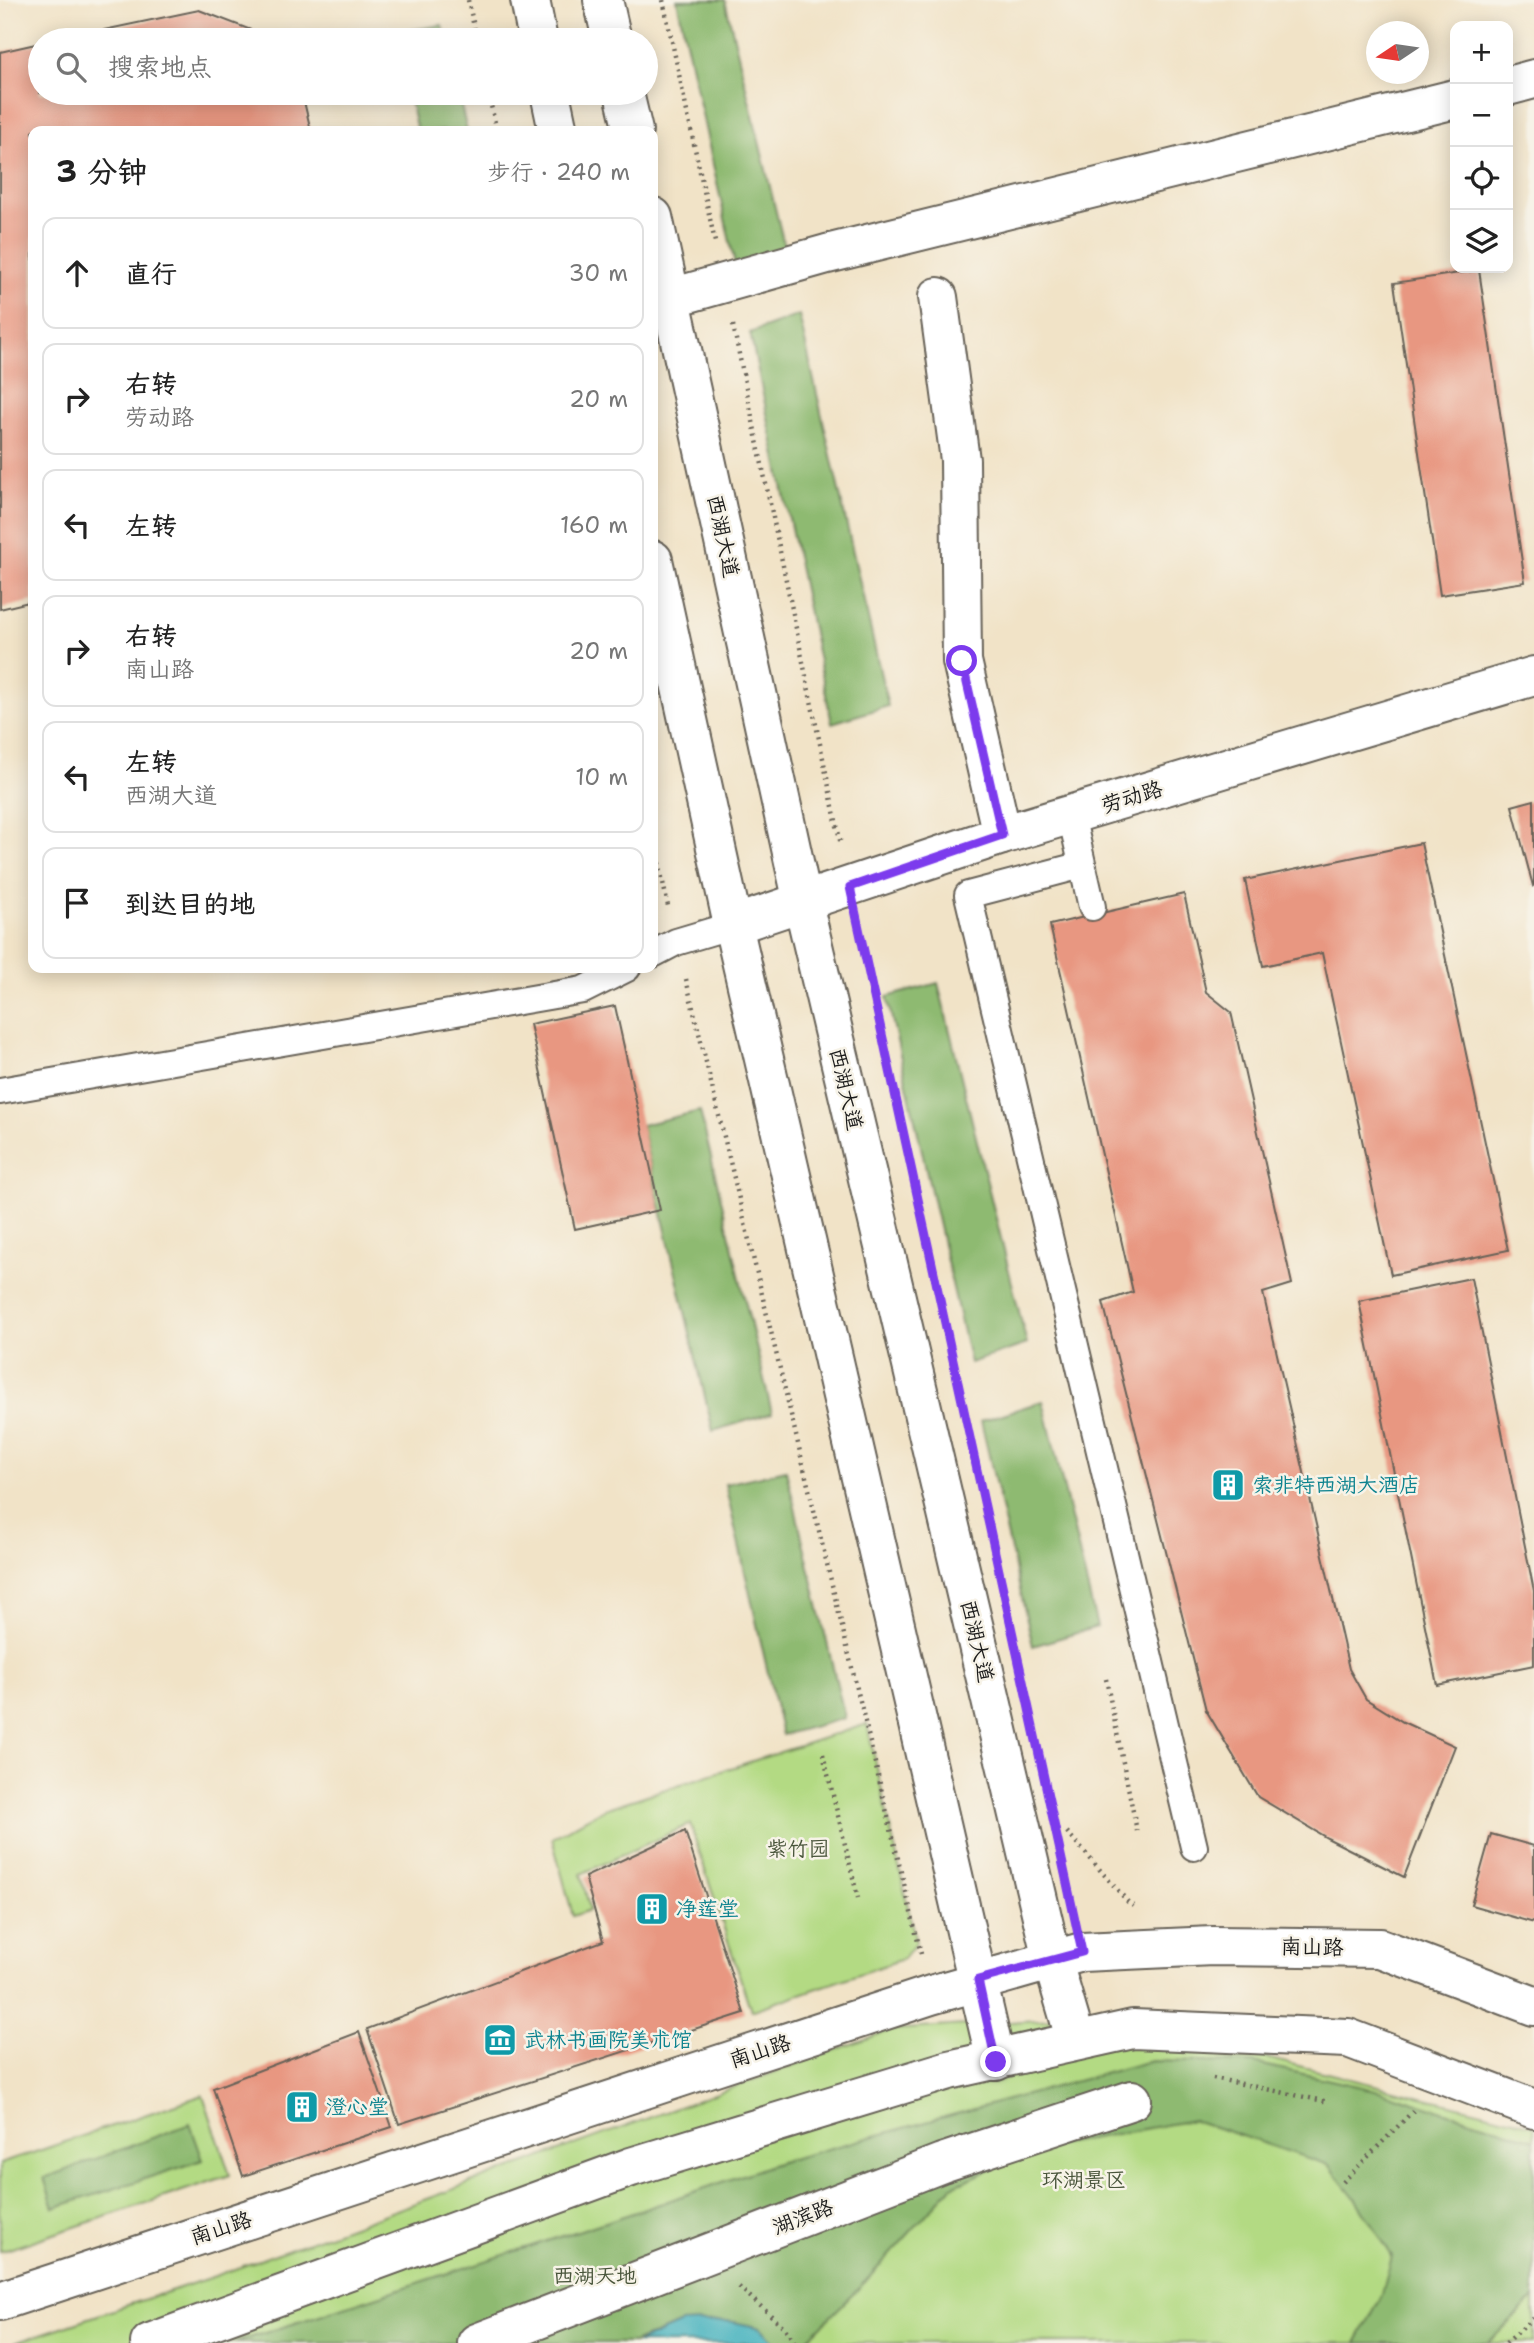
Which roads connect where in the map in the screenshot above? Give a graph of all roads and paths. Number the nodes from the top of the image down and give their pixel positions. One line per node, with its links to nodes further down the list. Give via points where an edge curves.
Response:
1 (468, 0): 5 (path)
2 (530, 0): 6 (main road)
3 (603, 0): 7 (main road)
4 (663, 0): 18 (path)
5 (474, 28)
6 (536, 28)
7 (609, 28)
8 (1534, 79): 9 (main road)
9 (1513, 85)
10 (1450, 100): 18 (main road)
11 (491, 105): 14 (path)
12 (553, 105): 15 (main road)
13 (627, 105): 16 (main road)
14 (496, 126)
15 (557, 126)
16 (632, 126)
17 (658, 240): 20 (main road, 西湖大道)
18 (724, 282): 20 (main road); 27 (path)
19 (938, 297): 24 (main road, via 960,460 962,661)
20 (671, 298): 28 (main road, 西湖大道)
21 (658, 584): 30 (main road)
22 (1534, 677): 23 (main road, 劳动路)
23 (1071, 815): 24 (main road, 劳动路); 26 (lane)
24 (1002, 835): 27 (main road, 劳动路)
25 (658, 857): 31 (path)
26 (1082, 865): 29 (lane); 40 (lane, via 968,895)
27 (850, 887): 28 (main road, 劳动路); 35 (path)
28 (803, 903): 30 (main road, 劳动路); 43 (main road, 西湖大道)
29 (1092, 907)
30 (733, 925): 31 (lane); 44 (main road)
31 (677, 942): 32 (lane); 45 (path)
32 (658, 952)
33 (617, 973): 34 (lane, via 583,990)
34 (0, 1091)
35 (894, 1091)
36 (1106, 1679): 39 (path)
37 (824, 1754): 41 (path)
38 (1060, 1824): 42 (path)
39 (1137, 1831)
40 (1194, 1847)
41 (859, 1898)
42 (1139, 1909)
43 (1052, 1959): 44 (main road, 南山路); 46 (main road, 南山路, via 1082,1952 1213,1946 1380,1948); 47 (main road, 西湖大道)
44 (978, 1980): 45 (main road, 南山路); 48 (main road)
45 (931, 1995): 56 (main road, 南山路)
46 (1534, 2006)
47 (1076, 2041): 48 (main road); 50 (main road, via 1133,2029 1348,2038)
48 (996, 2062): 58 (main road, via 949,2070 631,2167)
49 (1202, 2076): 52 (path)
50 (1447, 2076): 53 (main road); 54 (path)
51 (1132, 2100): 55 (main road, 湖滨路, via 942,2163)
52 (1329, 2102)
53 (1534, 2109)
54 (1343, 2182)
55 (697, 2258): 59 (main road, 湖滨路); 60 (path, via 748,2294)
56 (0, 2301)
57 (1534, 2318): 61 (path)
58 (150, 2343)
59 (477, 2343)
60 (795, 2343)
61 (1506, 2343)

